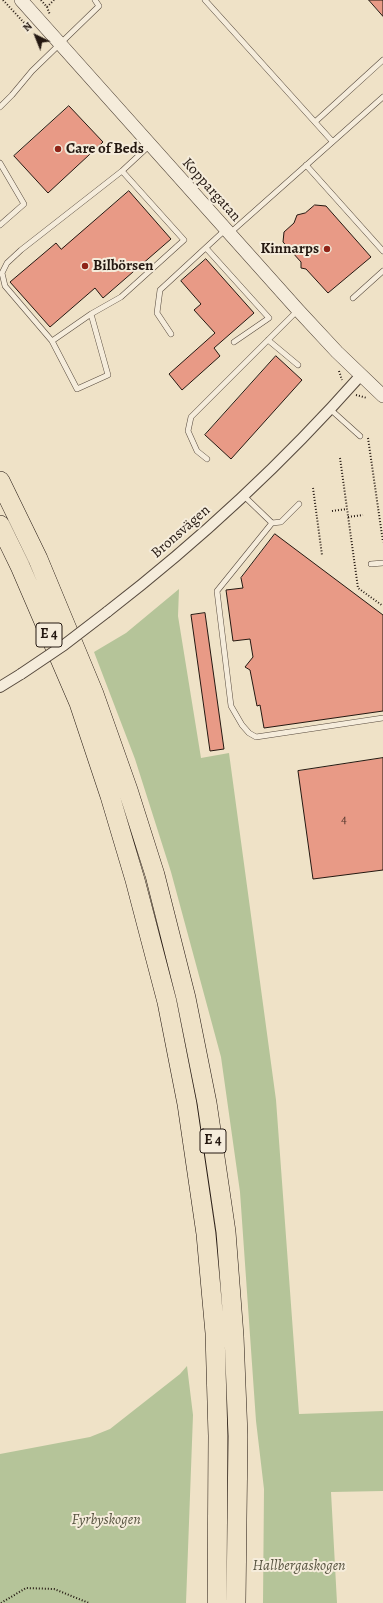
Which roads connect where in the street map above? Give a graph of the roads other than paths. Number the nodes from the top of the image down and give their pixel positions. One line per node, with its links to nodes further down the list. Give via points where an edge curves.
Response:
1 (21, 0): 4 (street, Koppargatan)
2 (95, 0): 4 (lane, via 99,6)
3 (204, 0): 8 (lane)
4 (60, 44): 7 (lane); 10 (street, Koppargatan)
5 (383, 60): 8 (lane)
6 (383, 97): 9 (lane)
7 (0, 107)
8 (315, 122): 9 (lane)
9 (332, 141): 12 (lane)
10 (150, 144): 13 (lane); 15 (street, Koppargatan)
11 (0, 163): 14 (lane, via 24,204)
12 (306, 165): 15 (lane); 17 (lane)
13 (122, 170): 21 (lane, via 184,240 121,297); 24 (lane, via 42,232 7,264 2,273 5,286)
14 (0, 225)
15 (227, 232): 16 (lane); 20 (street, Koppargatan)
16 (206, 248): 22 (lane, via 160,290 157,313); 25 (lane, via 269,318)
17 (383, 251)
18 (383, 272): 19 (lane)
19 (353, 298)
20 (298, 310): 23 (lane); 27 (street, Koppargatan)
21 (91, 314): 24 (lane); 24 (lane, via 108,375 77,388)
22 (172, 334)
23 (268, 340): 26 (lane); 31 (lane, via 191,417 188,431 197,451)
24 (52, 341)
25 (234, 342)
26 (298, 365)
27 (361, 375): 28 (street, Koppargatan); 29 (street, Bronsvägen)
28 (383, 396)
29 (330, 409): 30 (lane); 33 (street, Bronsvägen)
30 (360, 436)
31 (207, 460)
32 (0, 481): 42 (highway, E 4, via 38,559 94,694 118,760 155,874 186,998 207,1103 226,1232 238,1436)
33 (244, 496): 35 (lane); 39 (street, Bronsvägen, bridge, via 177,556 107,612 64,645)
34 (299, 504): 35 (lane, via 281,522)
35 (272, 523): 40 (lane, via 217,592 231,706 249,734 256,738)
36 (0, 525): 41 (highway, E 4, via 79,703 110,796 165,995 188,1104 206,1234 215,1333 218,1436)
37 (383, 563): 38 (lane)
38 (371, 564)
39 (0, 688)
40 (383, 718)
41 (217, 1603)
42 (236, 1603)

